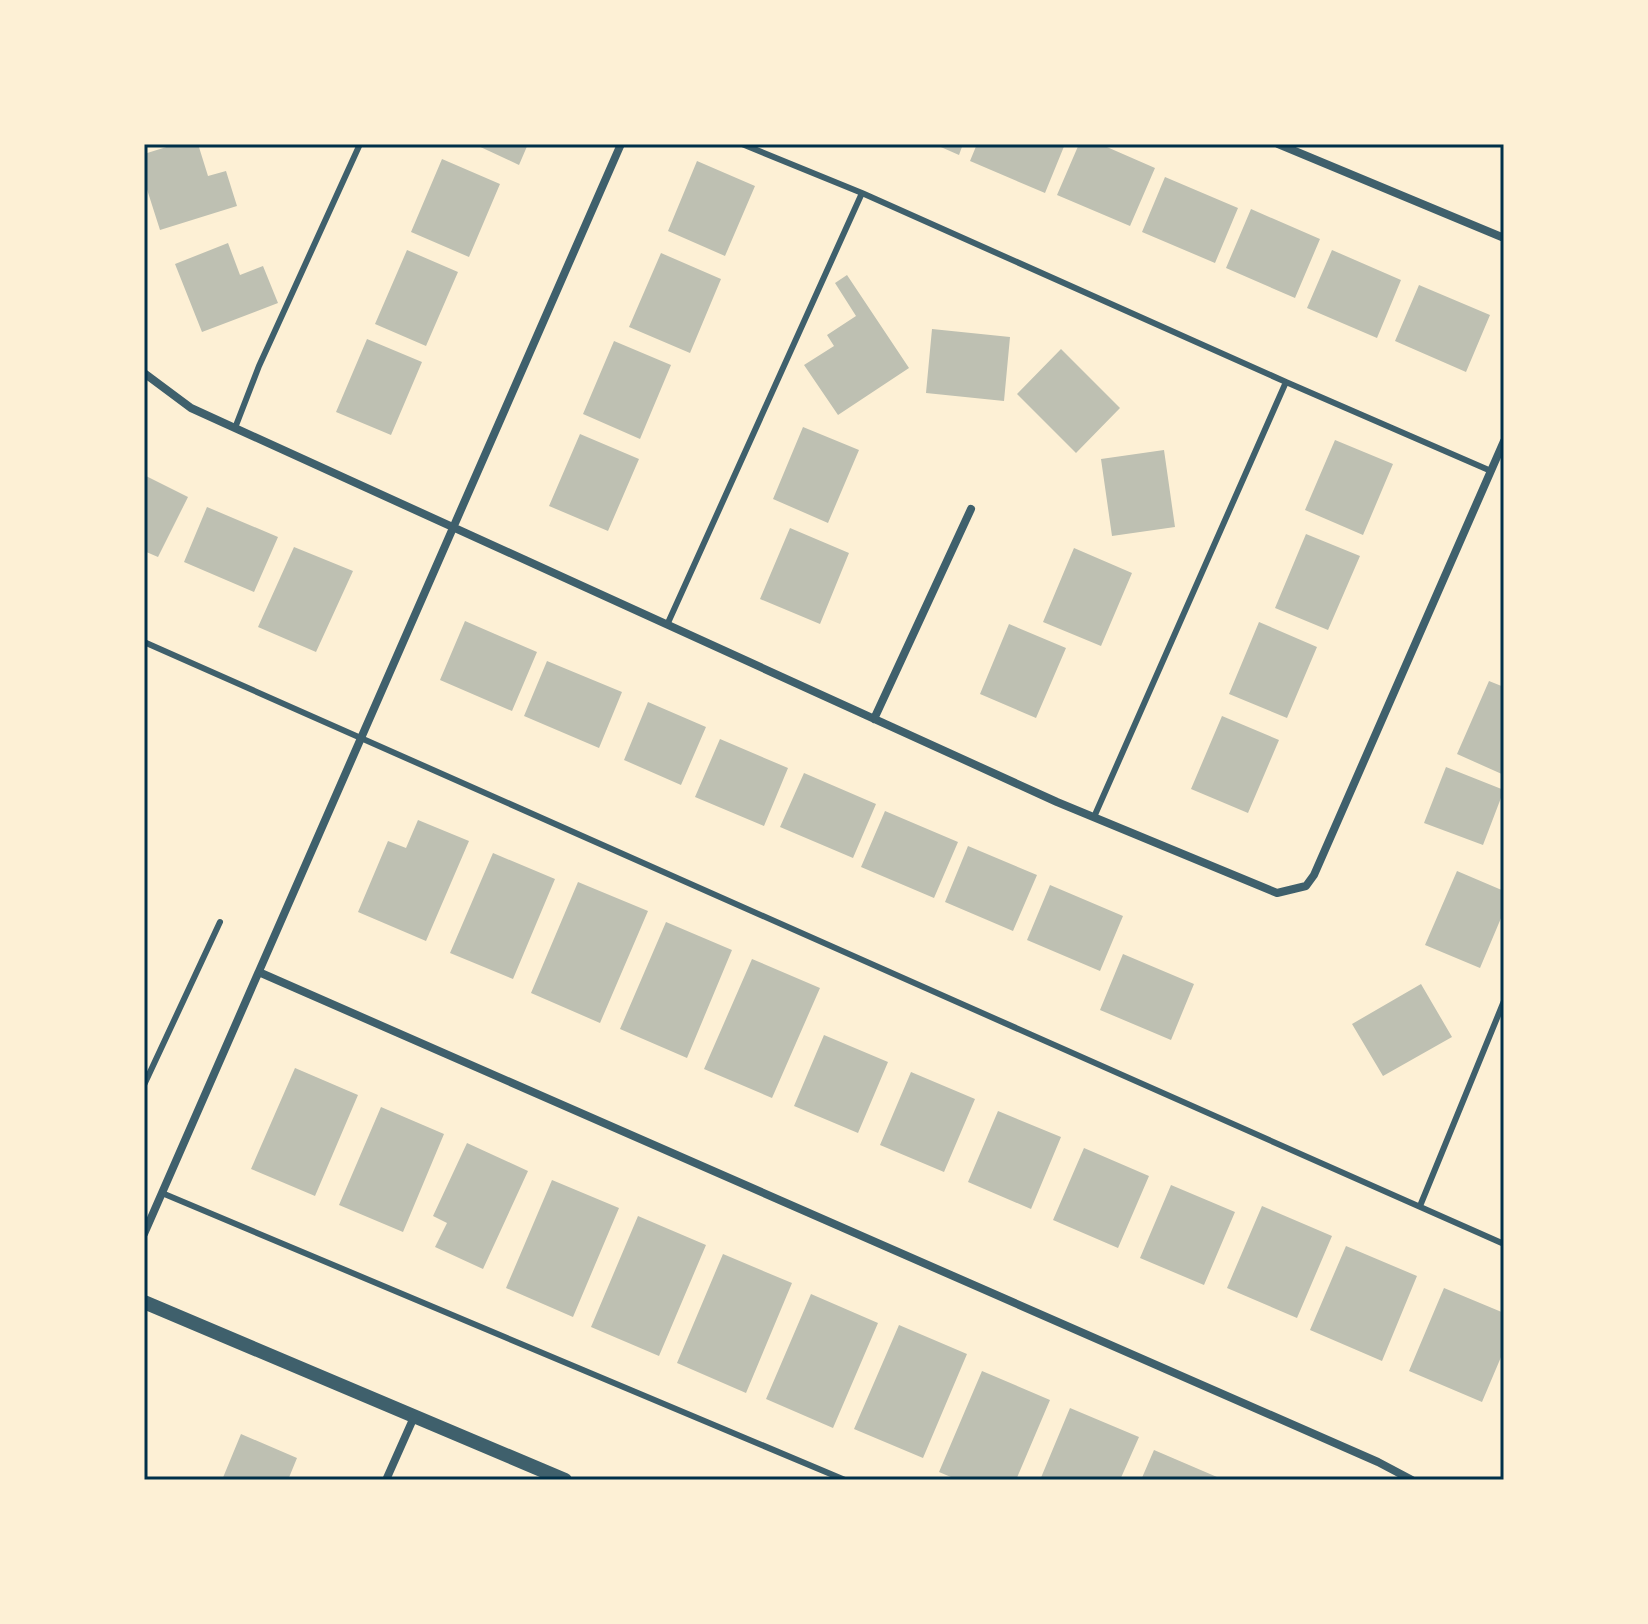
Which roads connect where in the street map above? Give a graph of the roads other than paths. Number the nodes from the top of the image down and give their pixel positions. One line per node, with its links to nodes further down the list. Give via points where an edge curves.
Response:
1 (360, 144): 9 (lane)
2 (621, 144): 13 (street)
3 (742, 144): 5 (lane)
4 (1278, 144): 6 (street)
5 (862, 193): 8 (lane); 14 (lane)
6 (1504, 238)
7 (144, 373): 9 (street, via 191,408)
8 (1286, 382): 11 (lane); 18 (lane)
9 (235, 428): 13 (street)
10 (1504, 441): 11 (street)
11 (1491, 471): 18 (street, via 1306,886 1277,893)
12 (971, 509): 16 (street)
13 (453, 528): 14 (street); 17 (street)
14 (667, 625): 16 (street)
15 (144, 642): 17 (lane)
16 (874, 719): 18 (street)
17 (363, 737): 20 (street); 24 (lane)
18 (1094, 817)
19 (220, 922): 22 (lane)
20 (261, 973): 23 (street); 32 (street)
21 (1504, 1001): 24 (lane)
22 (144, 1085)
23 (162, 1193): 25 (street); 31 (lane)
24 (1420, 1206): 26 (lane)
25 (144, 1234)
26 (1504, 1244)
27 (144, 1302): 28 (street)
28 (414, 1417): 29 (street); 30 (street)
29 (386, 1480)
30 (565, 1480)
31 (845, 1480)
32 (1412, 1480)

